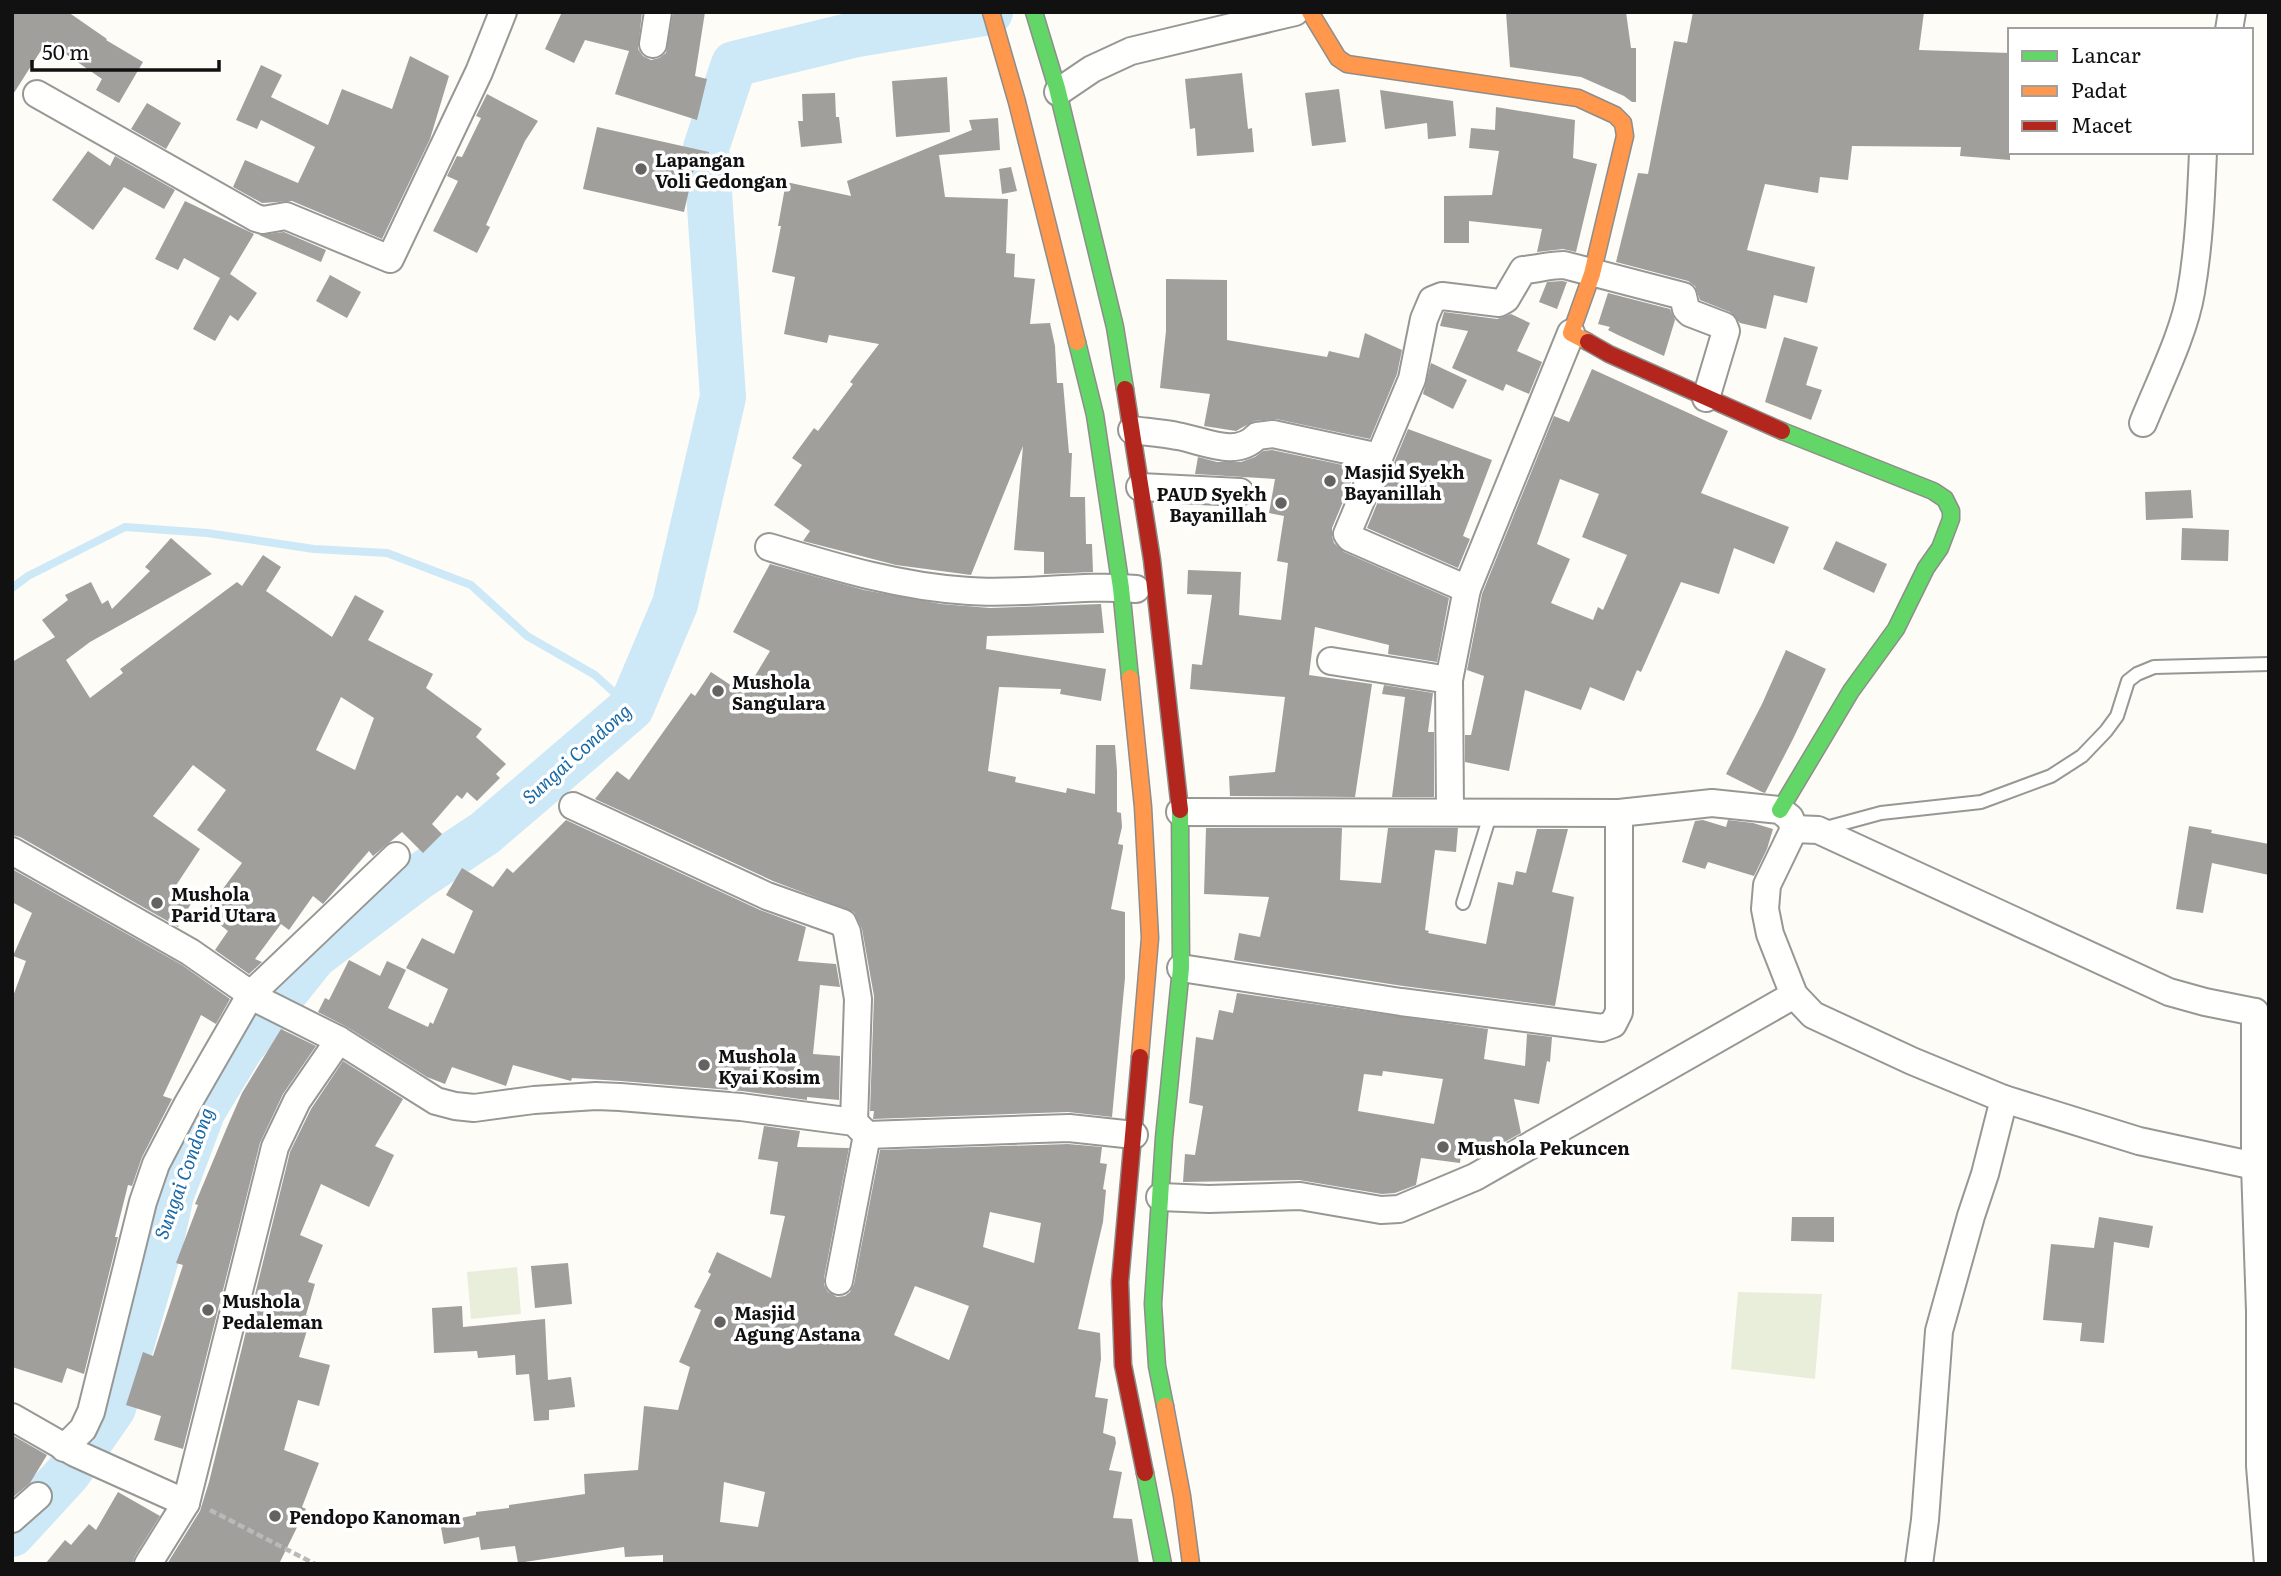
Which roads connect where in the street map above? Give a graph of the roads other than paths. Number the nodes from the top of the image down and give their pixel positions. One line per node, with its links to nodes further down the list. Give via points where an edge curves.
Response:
1 (503, 12): 9 (street, via 390,259 286,216 256,219)
2 (658, 12): 7 (street)
3 (991, 12): 20 (main road, via 1095,415)
4 (1034, 12): 8 (main road)
5 (1295, 12): 8 (street, via 1131,51)
6 (1310, 12): 11 (main road, via 1338,58 1347,64 1578,98 1615,115 1623,123 1625,136)
7 (653, 44)
8 (1057, 90): 15 (main road, via 1115,327)
9 (37, 94)
10 (2203, 154): 14 (street, via 2191,294)
11 (1591, 274): 12 (main road); 13 (street, via 1683,296 1690,313 1724,326); 16 (street, via 1564,265 1523,270 1499,303 1442,296 1432,300 1412,379)
12 (1571, 333): 13 (main road); 21 (street)
13 (1706, 398): 31 (main road, via 1933,491 1945,499 1951,512 1940,548 1909,608 1851,691)
14 (2143, 423)
15 (1132, 430): 16 (street, via 1239,448 1257,436 1273,434); 17 (main road)
16 (1379, 457): 21 (street, via 1348,537)
17 (1140, 487): 18 (street); 22 (main road)
18 (1240, 492)
19 (769, 547): 20 (street, via 861,574 931,587 1013,592)
20 (1121, 587): 22 (street); 42 (main road, via 1143,807 1150,938)
21 (1467, 589): 25 (street)
22 (1155, 590): 29 (main road)
23 (1331, 661): 25 (street)
24 (2269, 664): 31 (lane, via 2154,667 2137,674 2129,681 2106,732 2082,756 2051,776 1981,802)
25 (1449, 680): 27 (street)
26 (573, 806): 41 (street, via 767,896 842,923 858,999)
27 (1450, 811): 28 (street); 29 (street)
28 (1491, 811): 30 (street); 34 (lane)
29 (1180, 812): 35 (main road)
30 (1619, 813): 31 (street, via 1712,803); 35 (street, via 1619,1012 1613,1024 1602,1028)
31 (1797, 823): 36 (street, via 1767,885 1765,909); 38 (street, via 2169,992 2205,1002)
32 (12, 851): 37 (street, via 190,952)
33 (396, 856): 37 (street)
34 (1463, 904)
35 (1181, 968): 44 (main road)
36 (1794, 995): 40 (street, via 1813,1015); 44 (street, via 1475,1177 1399,1209 1294,1195)
37 (255, 997): 39 (street); 47 (street, via 193,1094 156,1164 137,1222 91,1412)
38 (2262, 1007): 43 (street)
39 (339, 1040): 41 (street, via 420,1093 455,1106 481,1108 596,1096 741,1107); 49 (street, via 297,1101 275,1147)
40 (2004, 1099): 43 (street, via 2139,1141); 54 (street, via 1939,1331)
41 (860, 1128): 42 (street, via 1069,1128); 45 (street)
42 (1134, 1135): 52 (main road, via 1119,1282 1124,1365)
43 (2262, 1166): 55 (street, via 2260,1466)
44 (1160, 1197): 53 (main road, via 1153,1304 1157,1366)
45 (839, 1281)
46 (12, 1416): 47 (street)
47 (70, 1450): 49 (street)
48 (38, 1496): 50 (street)
49 (186, 1503): 51 (street)
50 (12, 1519)
51 (148, 1564)
52 (1163, 1564)
53 (1191, 1564)
54 (1919, 1564)
55 (2268, 1564)

